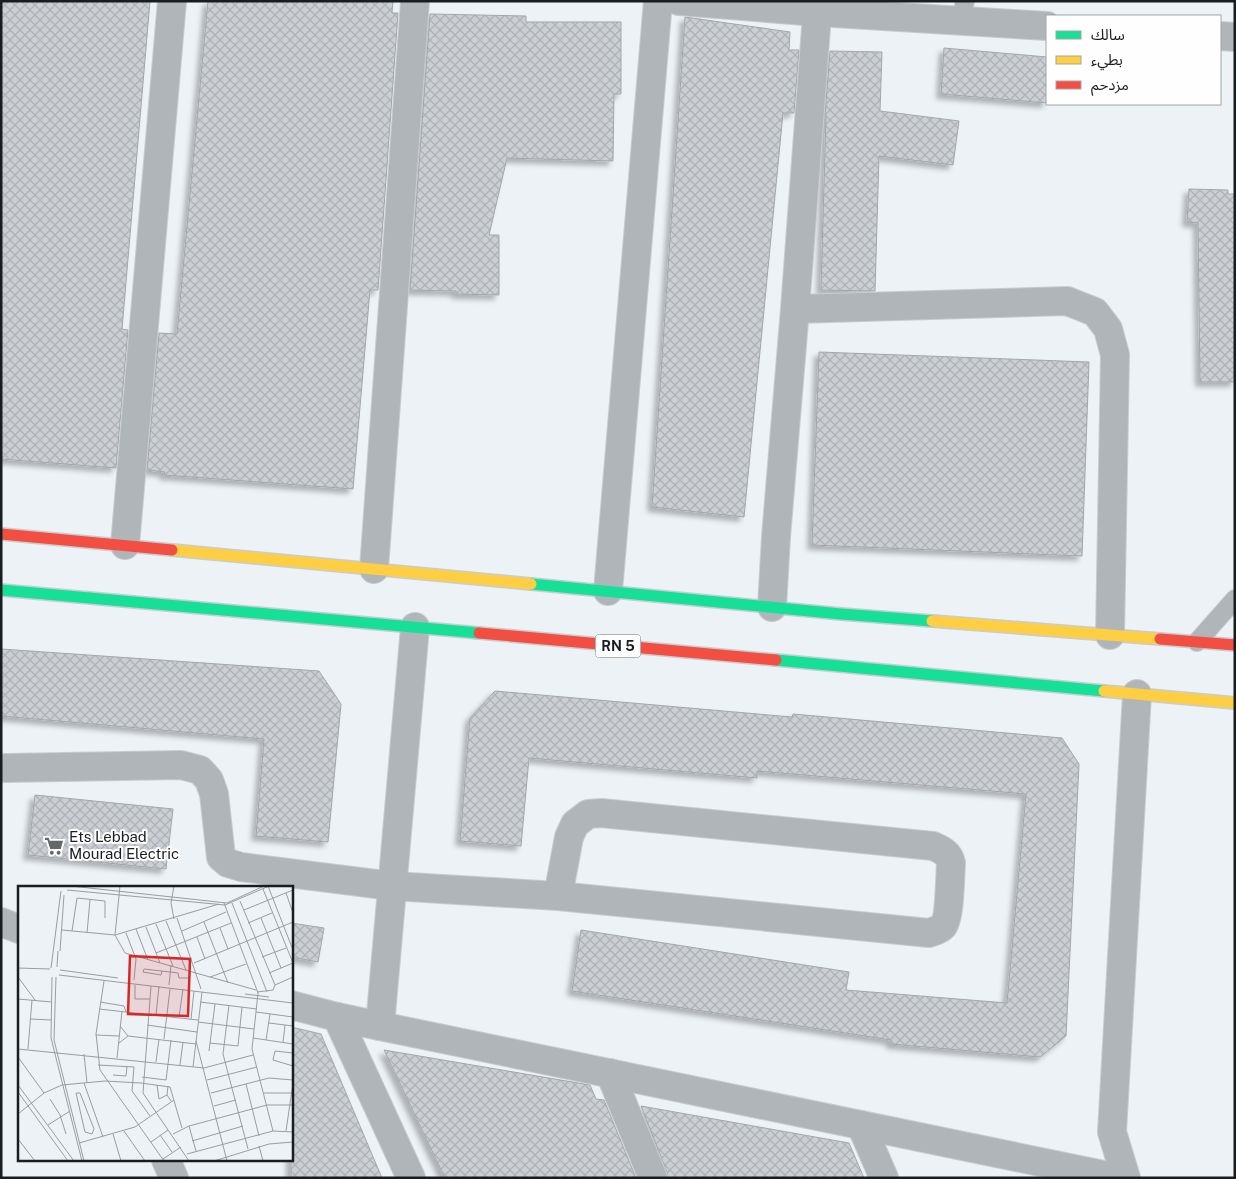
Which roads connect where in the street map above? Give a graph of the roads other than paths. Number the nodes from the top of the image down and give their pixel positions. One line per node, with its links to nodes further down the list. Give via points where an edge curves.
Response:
1 (172, 1): 12 (street)
2 (415, 1): 13 (street)
3 (658, 1): 15 (street)
4 (679, 1): 5 (street)
5 (817, 6): 6 (street); 10 (street)
6 (963, 11): 7 (street)
7 (1046, 26)
8 (1221, 36): 9 (street)
9 (1235, 37)
10 (795, 309): 17 (street); 19 (street, via 1067,301 1095,312 1108,330 1115,355)
11 (1, 534): 12 (main road)
12 (125, 545): 13 (main road)
13 (374, 569): 15 (main road)
14 (1, 590): 18 (main road, RN 5)
15 (608, 591): 17 (main road)
16 (1235, 598): 20 (lane)
17 (772, 607): 19 (main road)
18 (415, 627): 22 (main road, RN 5); 25 (street)
19 (1110, 635): 20 (main road)
20 (1197, 642): 21 (main road)
21 (1235, 645)
22 (1137, 694): 23 (main road, RN 5); 40 (street, via 1112,1132)
23 (1235, 703)
24 (6, 768): 25 (street, via 181,765 200,770 209,780 214,794 221,857 228,863)
25 (392, 886): 26 (street); 31 (street)
26 (558, 896): 26 (street, via 569,837 574,824 588,814 933,846 950,856 951,863 944,926 929,933)
27 (1, 922): 28 (street)
28 (18, 929)
29 (292, 1005): 30 (street)
30 (337, 1017): 31 (street); 36 (street)
31 (380, 1026): 32 (street)
32 (610, 1073): 33 (street); 37 (street)
33 (861, 1125): 38 (street); 39 (street)
34 (167, 1162): 35 (street)
35 (174, 1178)
36 (411, 1178)
37 (653, 1178)
38 (884, 1178)
39 (1118, 1178)
40 (1126, 1178)

